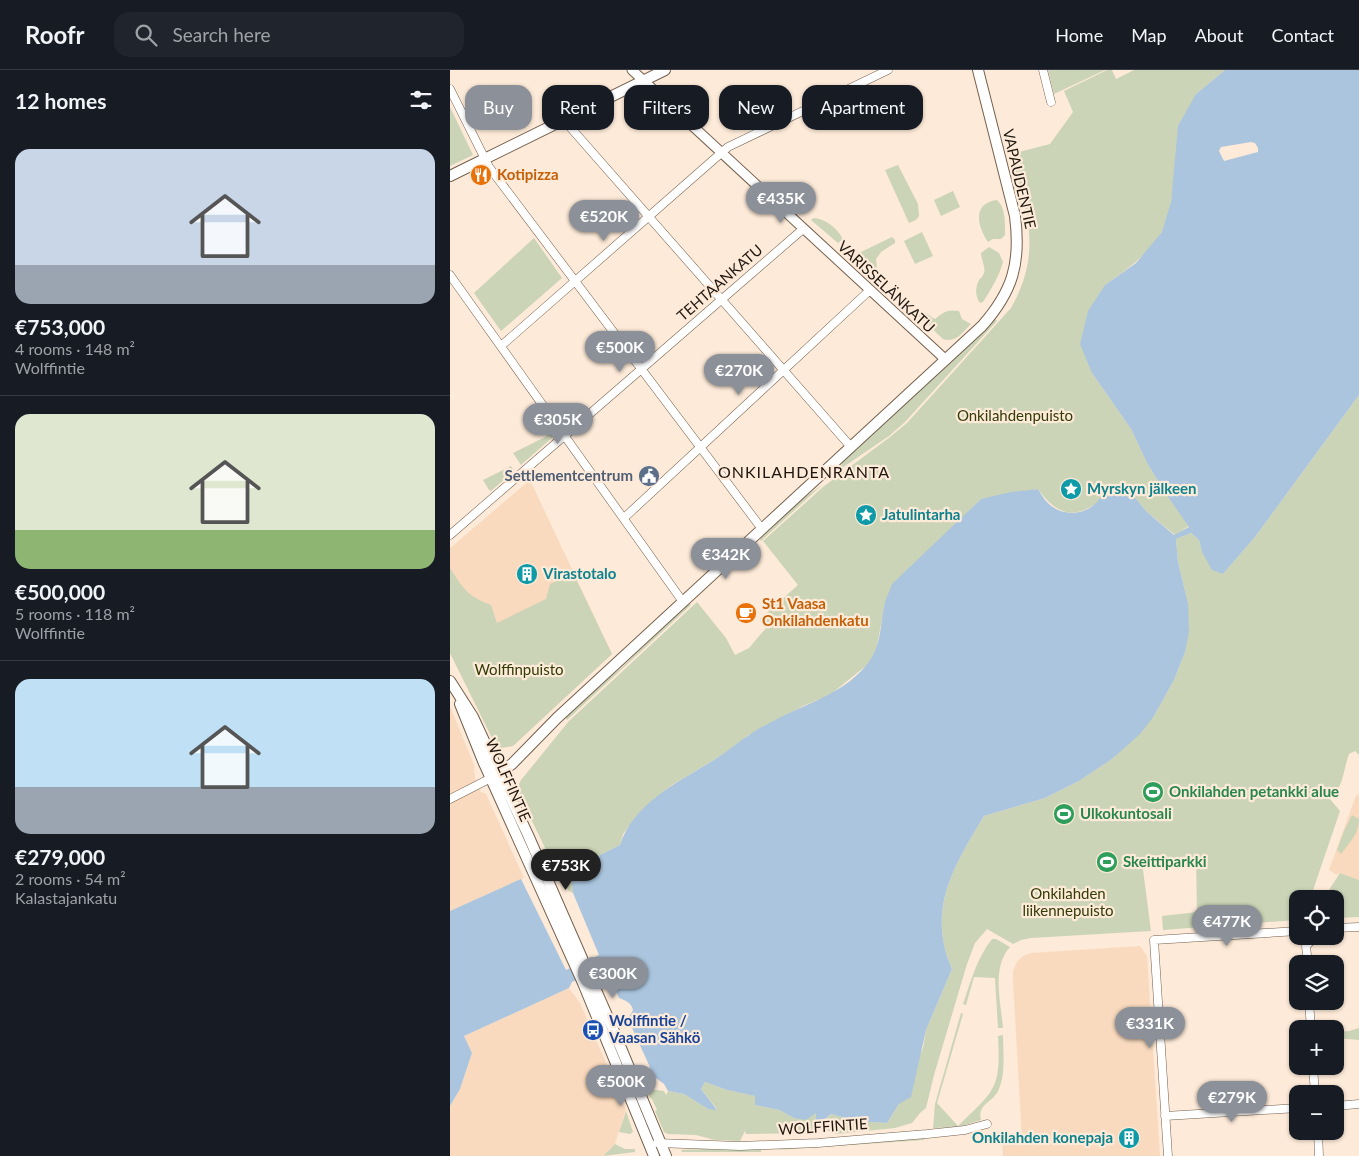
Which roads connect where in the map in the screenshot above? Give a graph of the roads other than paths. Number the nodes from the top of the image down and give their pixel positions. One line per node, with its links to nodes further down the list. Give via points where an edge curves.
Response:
1 (632, 70): 6 (street, VARISSELÄNKATU)
2 (665, 70): 6 (main road)
3 (888, 70): 12 (street, via 728,147)
4 (978, 70): 22 (main road, VAPAUDENTIE, via 1015,216 1017,255 1014,273 1002,302)
5 (1043, 70): 9 (street)
6 (644, 80): 8 (main road); 12 (street, VARISSELÄNKATU)
7 (450, 89): 13 (street)
8 (614, 94)
9 (1051, 102)
10 (542, 130): 13 (main road)
11 (573, 130): 15 (street)
12 (722, 154): 15 (street); 16 (street, VARISSELÄNKATU)
13 (484, 159): 14 (main road); 18 (street)
14 (450, 176)
15 (649, 218): 18 (street); 20 (street)
16 (803, 229): 19 (street, VARISSELÄNKATU); 20 (street, TEHTAANKATU)
17 (450, 275): 21 (street)
18 (575, 282): 21 (street); 23 (street)
19 (870, 290): 22 (street, VARISSELÄNKATU); 24 (street)
20 (721, 300): 23 (street, TEHTAANKATU); 24 (street)
21 (501, 346): 25 (street)
22 (946, 360): 27 (main road, VAPAUDENTIE)
23 (641, 369): 25 (street, TEHTAANKATU); 26 (street)
24 (783, 371): 26 (street); 27 (street)
25 (565, 436): 28 (street); 30 (street, TEHTAANKATU)
26 (700, 447): 28 (street); 29 (street)
27 (851, 448): 29 (main road, VAPAUDENTIE)
28 (624, 518): 31 (street)
29 (762, 529): 31 (main road, VAPAUDENTIE)
30 (450, 535)
31 (683, 602): 33 (main road, VAPAUDENTIE, via 512,764)
32 (450, 681): 33 (main road, WOLFFINTIE, via 463,714)
33 (495, 775): 34 (street); 38 (main road, WOLFFINTIE)
34 (450, 799)
35 (1359, 927): 36 (street)
36 (1344, 928)
37 (1289, 932): 42 (street, via 1154,940)
38 (587, 981): 45 (main road, WOLFFINTIE); 46 (main road, WOLFFINTIE)
39 (1359, 1104): 40 (street)
40 (1344, 1105)
41 (1289, 1109): 42 (street)
42 (1165, 1116): 49 (street)
43 (987, 1124): 46 (street, WOLFFINTIE, via 966,1130 808,1143 740,1146)
44 (1318, 1140): 50 (street)
45 (648, 1142): 46 (street, WOLFFINTIE); 47 (main road)
46 (661, 1143): 48 (main road)
47 (654, 1156)
48 (666, 1156)
49 (1168, 1156)
50 (1319, 1156)

